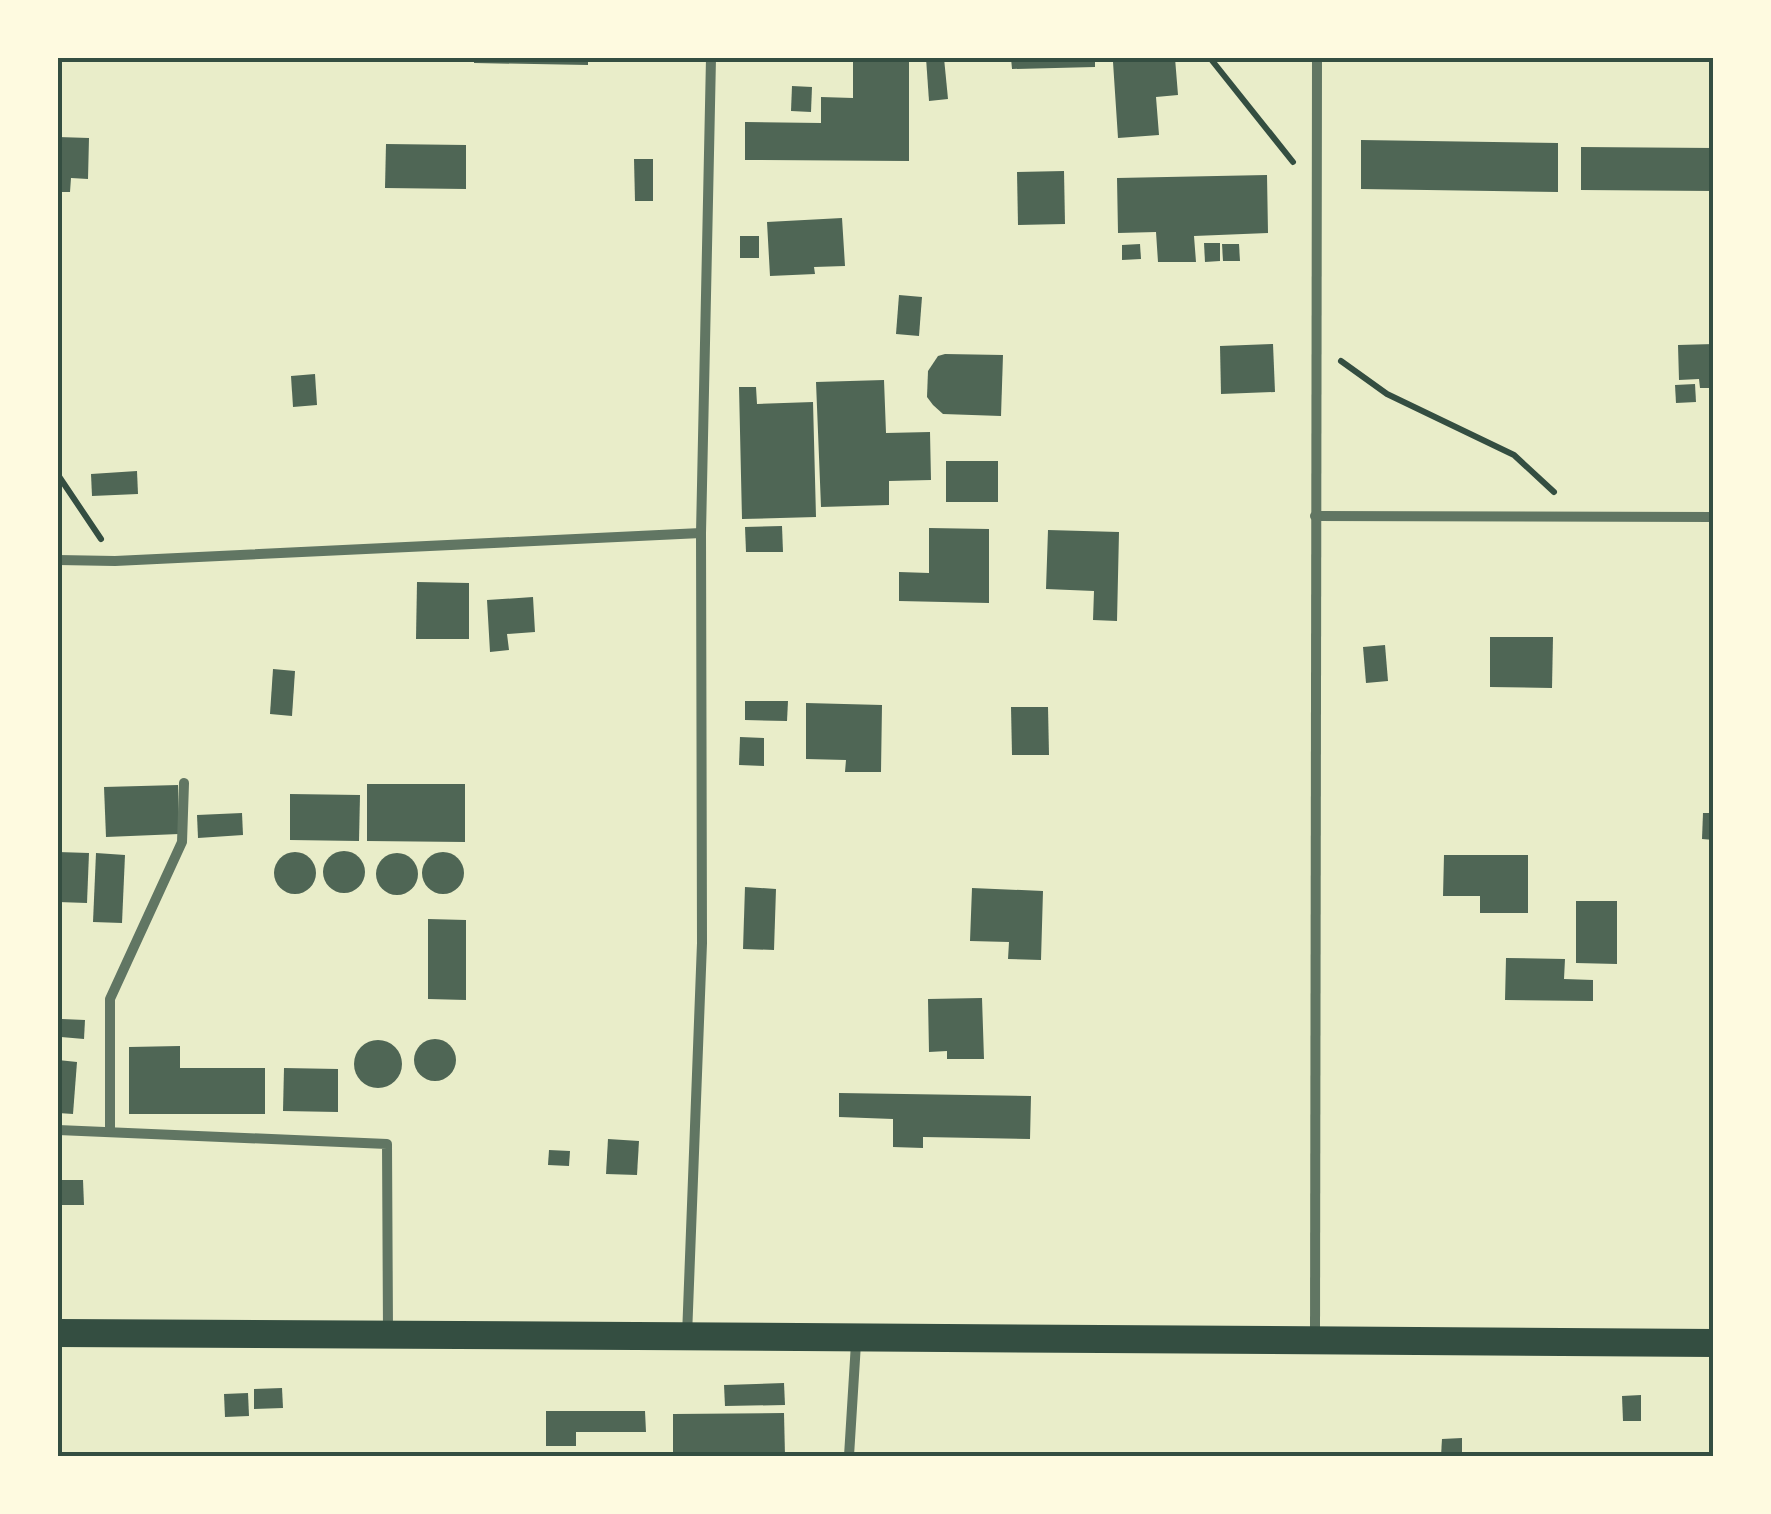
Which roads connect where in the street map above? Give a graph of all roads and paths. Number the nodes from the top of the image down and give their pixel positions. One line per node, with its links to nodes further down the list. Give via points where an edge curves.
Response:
1 (711, 58): 10 (street)
2 (1210, 58): 4 (path)
3 (1317, 58): 4 (street)
4 (1316, 192): 5 (street)
5 (1316, 330): 7 (street); 8 (path, via 1344,364 1387,394 1514,455)
6 (58, 475): 12 (path)
7 (1315, 516): 8 (street); 21 (street)
8 (1581, 517): 9 (street)
9 (1714, 517)
10 (701, 534): 12 (street); 18 (street, via 702,943)
11 (58, 560): 12 (street)
12 (115, 561)
13 (184, 784): 15 (street, via 182,842 110,999)
14 (58, 1130): 15 (street)
15 (110, 1132): 17 (street, via 386,1144)
16 (58, 1333): 17 (highway)
17 (388, 1333): 18 (highway)
18 (687, 1336): 19 (highway)
19 (856, 1338): 21 (highway); 22 (street)
20 (1714, 1343): 21 (highway)
21 (1315, 1344)
22 (849, 1456)

